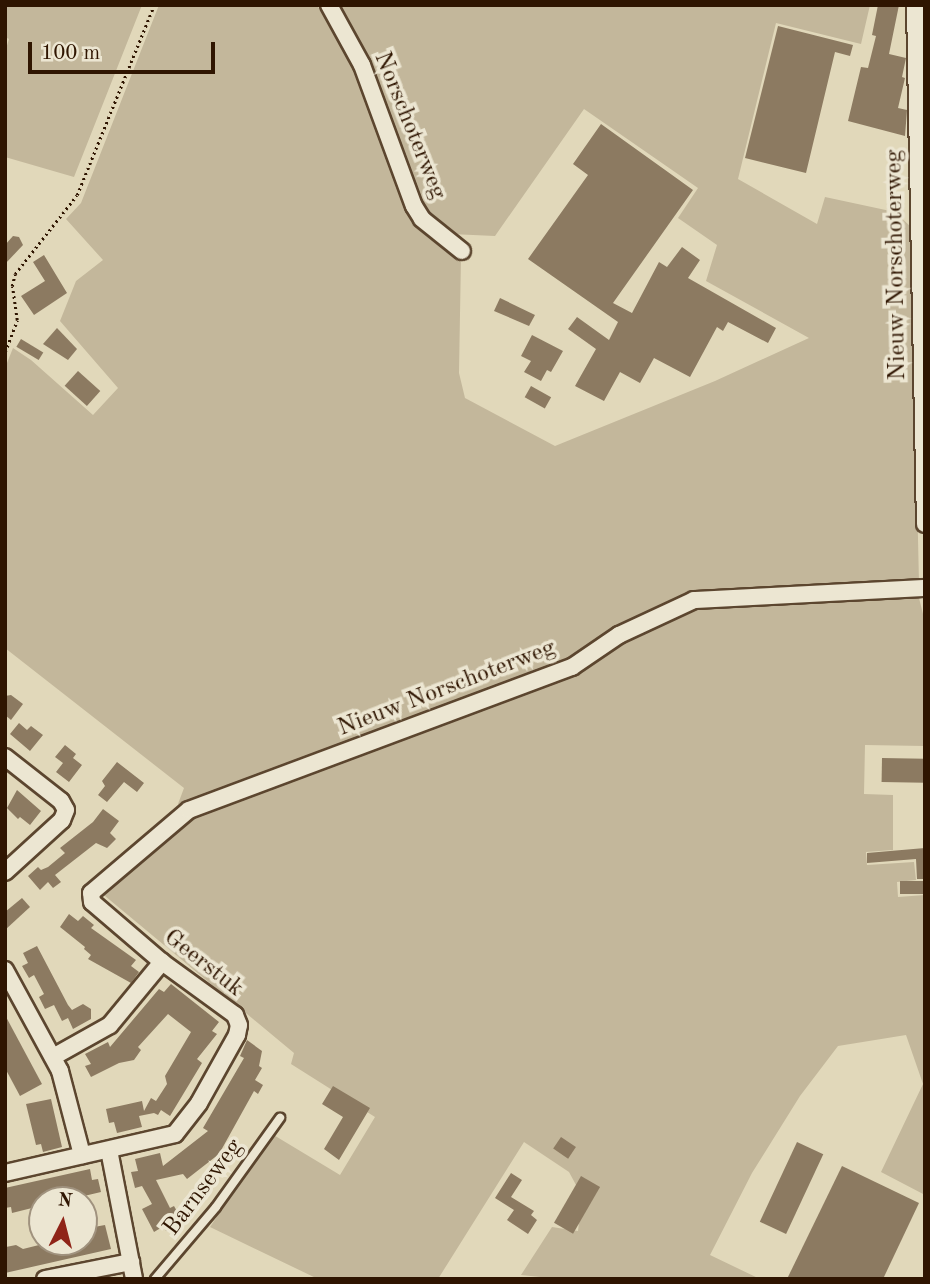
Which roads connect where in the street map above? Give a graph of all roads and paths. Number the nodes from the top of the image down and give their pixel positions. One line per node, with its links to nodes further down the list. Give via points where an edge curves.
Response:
1 (154, 5): 5 (path, via 77,195 15,274 12,286 17,320)
2 (329, 5): 4 (street, Norschoterweg, via 362,65 414,206 429,226)
3 (915, 5): 6 (street, Nieuw Norschoterweg)
4 (462, 251)
5 (5, 352)
6 (925, 524)
7 (925, 587): 10 (street, Nieuw Norschoterweg, via 694,600 619,635 572,667 189,810)
8 (5, 757): 9 (street, via 61,801 66,810 62,820)
9 (5, 872)
10 (90, 893): 11 (street, Geerstuk, via 97,909)
11 (162, 962): 13 (street, via 110,1026); 15 (street, Geerstuk, via 235,1016 237,1035 199,1103 175,1135)
12 (5, 970): 13 (street)
13 (53, 1057): 16 (street)
14 (280, 1118): 21 (lane, Barnseweg, via 216,1207)
15 (109, 1150): 16 (street, Geerstuk); 18 (street)
16 (82, 1155): 17 (street, Geerstuk)
17 (5, 1173)
18 (131, 1262): 19 (street); 20 (street)
19 (45, 1279)
20 (134, 1279)
21 (155, 1279)

